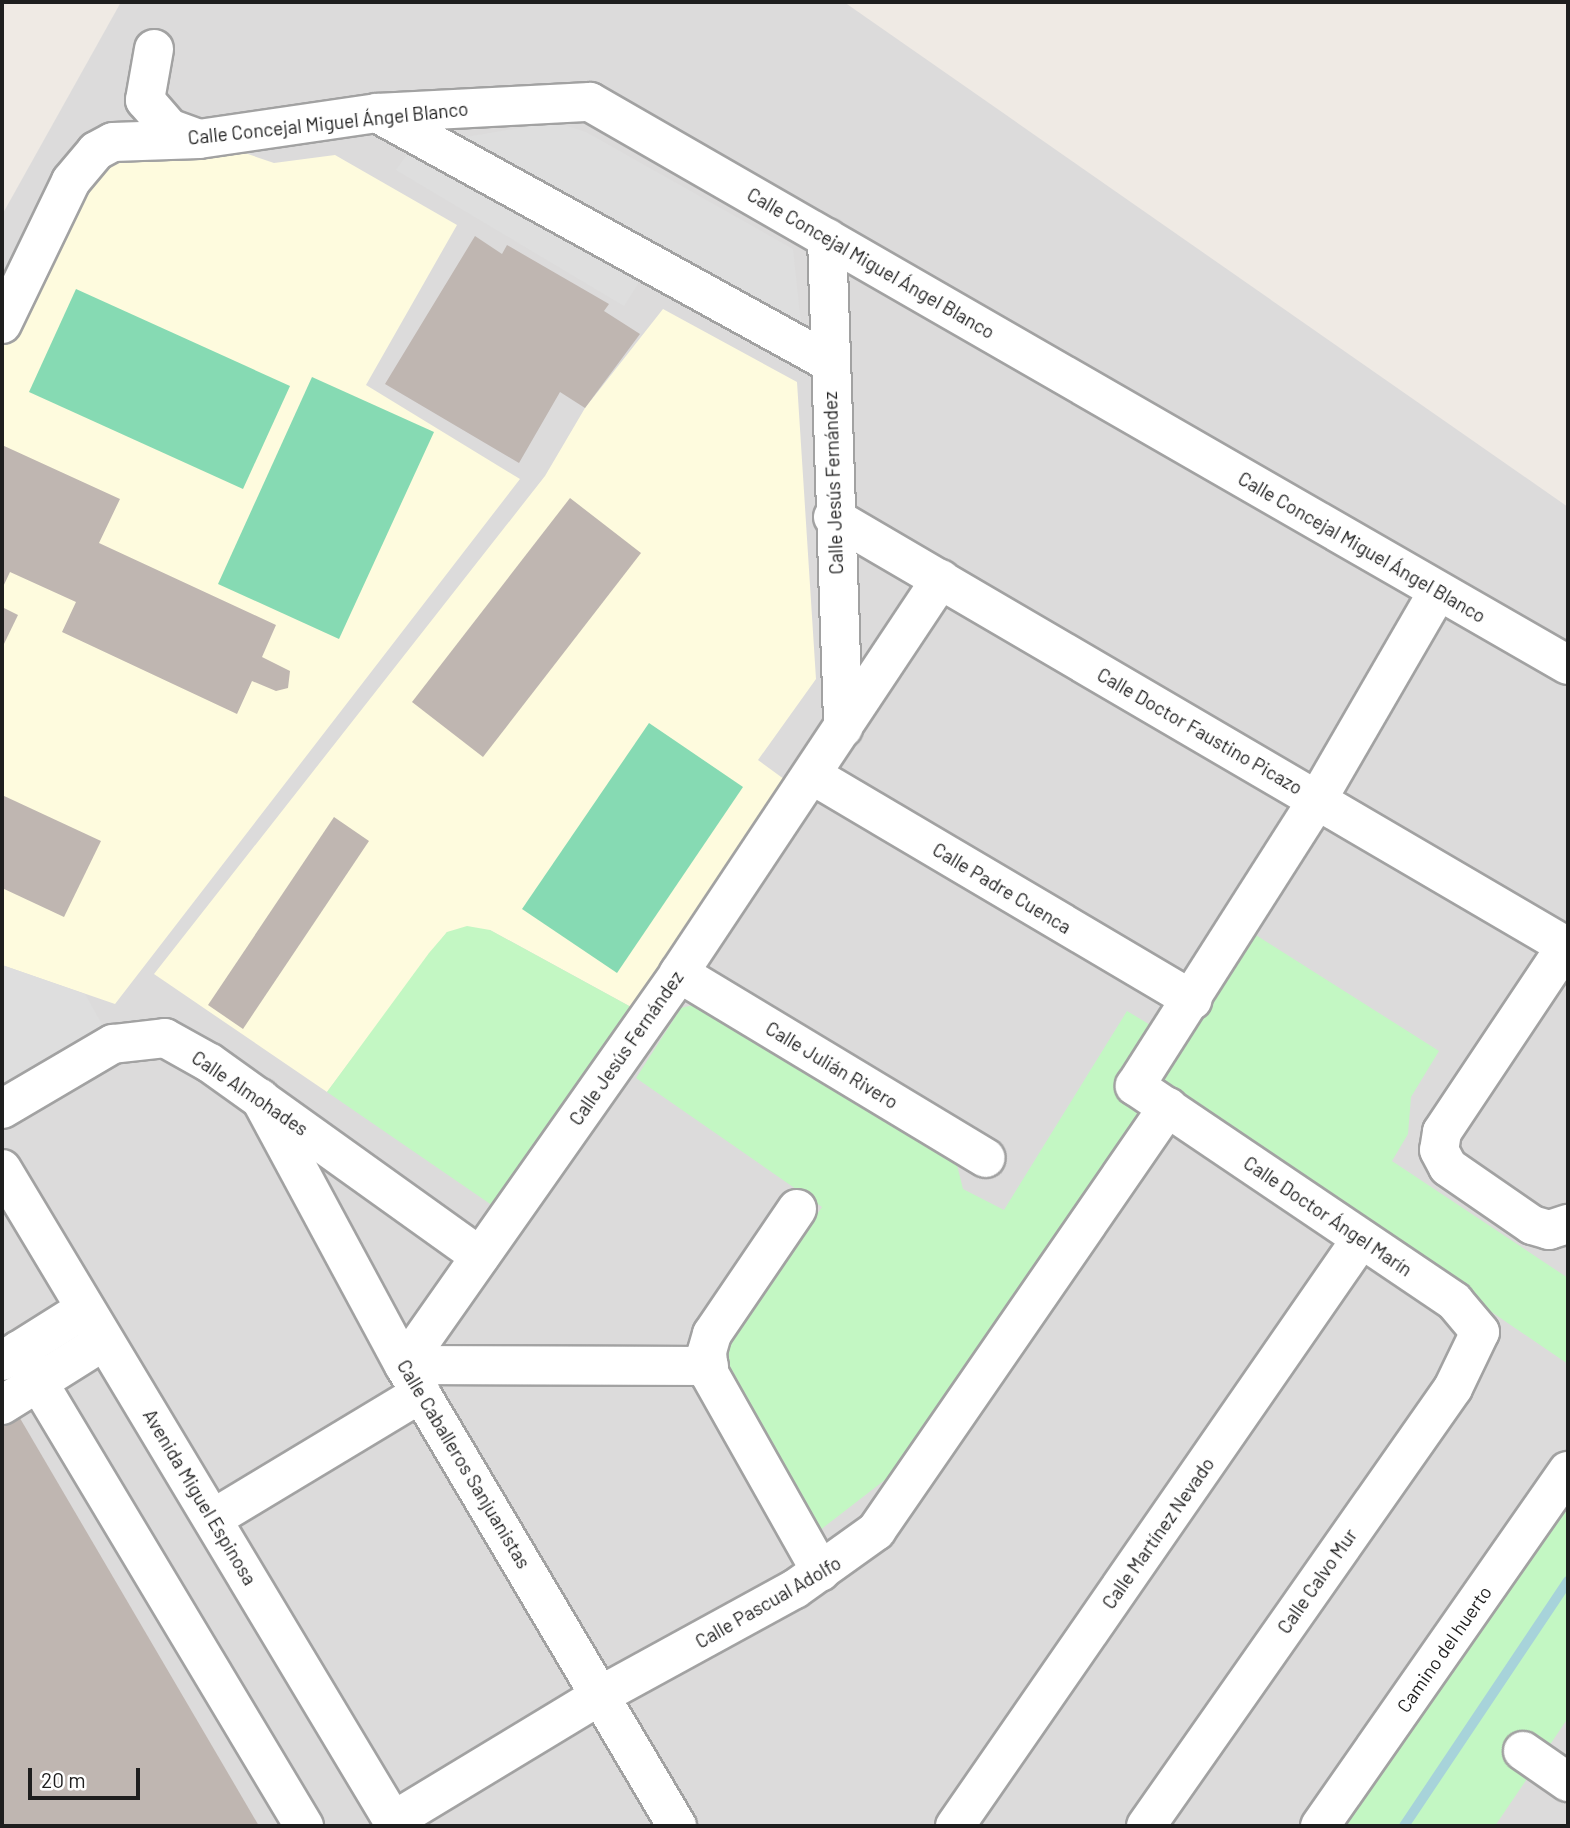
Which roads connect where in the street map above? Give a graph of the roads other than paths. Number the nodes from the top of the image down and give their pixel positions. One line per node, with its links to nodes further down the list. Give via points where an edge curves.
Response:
1 (377, 113): 2 (street, Calle Concejal Miguel Ángel Blanco); 4 (street, Calle Concejal Miguel Ángel Blanco, via 590,102); 6 (street)
2 (199, 138): 3 (street, Calle Concejal Miguel Ángel Blanco); 3 (street, via 169,128 145,100 154,49)
3 (104, 146): 5 (street, via 71,181)
4 (827, 238): 6 (street, Calle Jesús Fernández); 9 (street, Calle Concejal Miguel Ángel Blanco)
5 (2, 324)
6 (829, 362): 7 (street, Calle Jesús Fernández)
7 (833, 517): 8 (street, Calle Doctor Faustino Picazo); 11 (street, Calle Jesús Fernández)
8 (941, 579): 11 (street, Calle Jesús Fernández); 13 (street, Calle Doctor Faustino Picazo)
9 (1438, 591): 10 (street, Calle Concejal Miguel Ángel Blanco); 13 (street)
10 (1568, 665)
11 (843, 728): 12 (street, Calle Jesús Fernández)
12 (812, 775): 15 (street, Calle Jesús Fernández); 16 (street, Calle Padre Cuenca)
13 (1317, 800): 14 (street, Calle Doctor Faustino Picazo); 16 (street)
14 (1567, 944): 23 (street, via 1442,1132 1439,1150 1448,1167 1532,1224 1549,1230)
15 (679, 973): 20 (street, Calle Julián Rivero); 25 (street, Calle Jesús Fernández)
16 (1192, 1000): 18 (street, Calle Doctor Ángel Marín, via 1136,1086)
17 (260, 1098): 19 (street, Calle Almohades, via 165,1038 140,1037 113,1044); 25 (street, Calle Almohades); 30 (street, Calle Caballeros Sanjuanistas)
18 (1168, 1107): 24 (street, Calle Doctor Ángel Marín); 35 (street, Calle Pascual Adolfo, via 899,1502 876,1531)
19 (2, 1109)
20 (986, 1157)
21 (2, 1169): 26 (street, Avenida Miguel Espinosa)
22 (797, 1209): 29 (street, via 712,1334)
23 (1568, 1224)
24 (1361, 1239): 27 (street, Calle Doctor Ángel Marín, via 1454,1301); 42 (street, Calle Martínez Nevado)
25 (480, 1256): 30 (street, Calle Jesús Fernández)
26 (95, 1325): 28 (street); 31 (street); 34 (street, Avenida Miguel Espinosa)
27 (1480, 1332): 43 (street, Calle Calvo Mur, via 1453,1388)
28 (10, 1355): 31 (street)
29 (709, 1366): 30 (street); 35 (street)
30 (413, 1379): 34 (street); 36 (street, Calle Caballeros Sanjuanistas)
31 (39, 1382): 32 (street); 40 (street)
32 (2, 1405)
33 (1568, 1471): 44 (street, Camino del huerto)
34 (214, 1518): 39 (street, Avenida Miguel Espinosa)
35 (821, 1572): 36 (street, Calle Pascual Adolfo)
36 (601, 1695): 39 (street, Calle Pascual Adolfo); 41 (street, Calle Caballeros Sanjuanistas)
37 (1522, 1751): 38 (street)
38 (1568, 1782)
39 (394, 1824)
40 (304, 1826)
41 (677, 1826)
42 (955, 1826)
43 (1146, 1826)
44 (1320, 1826)

